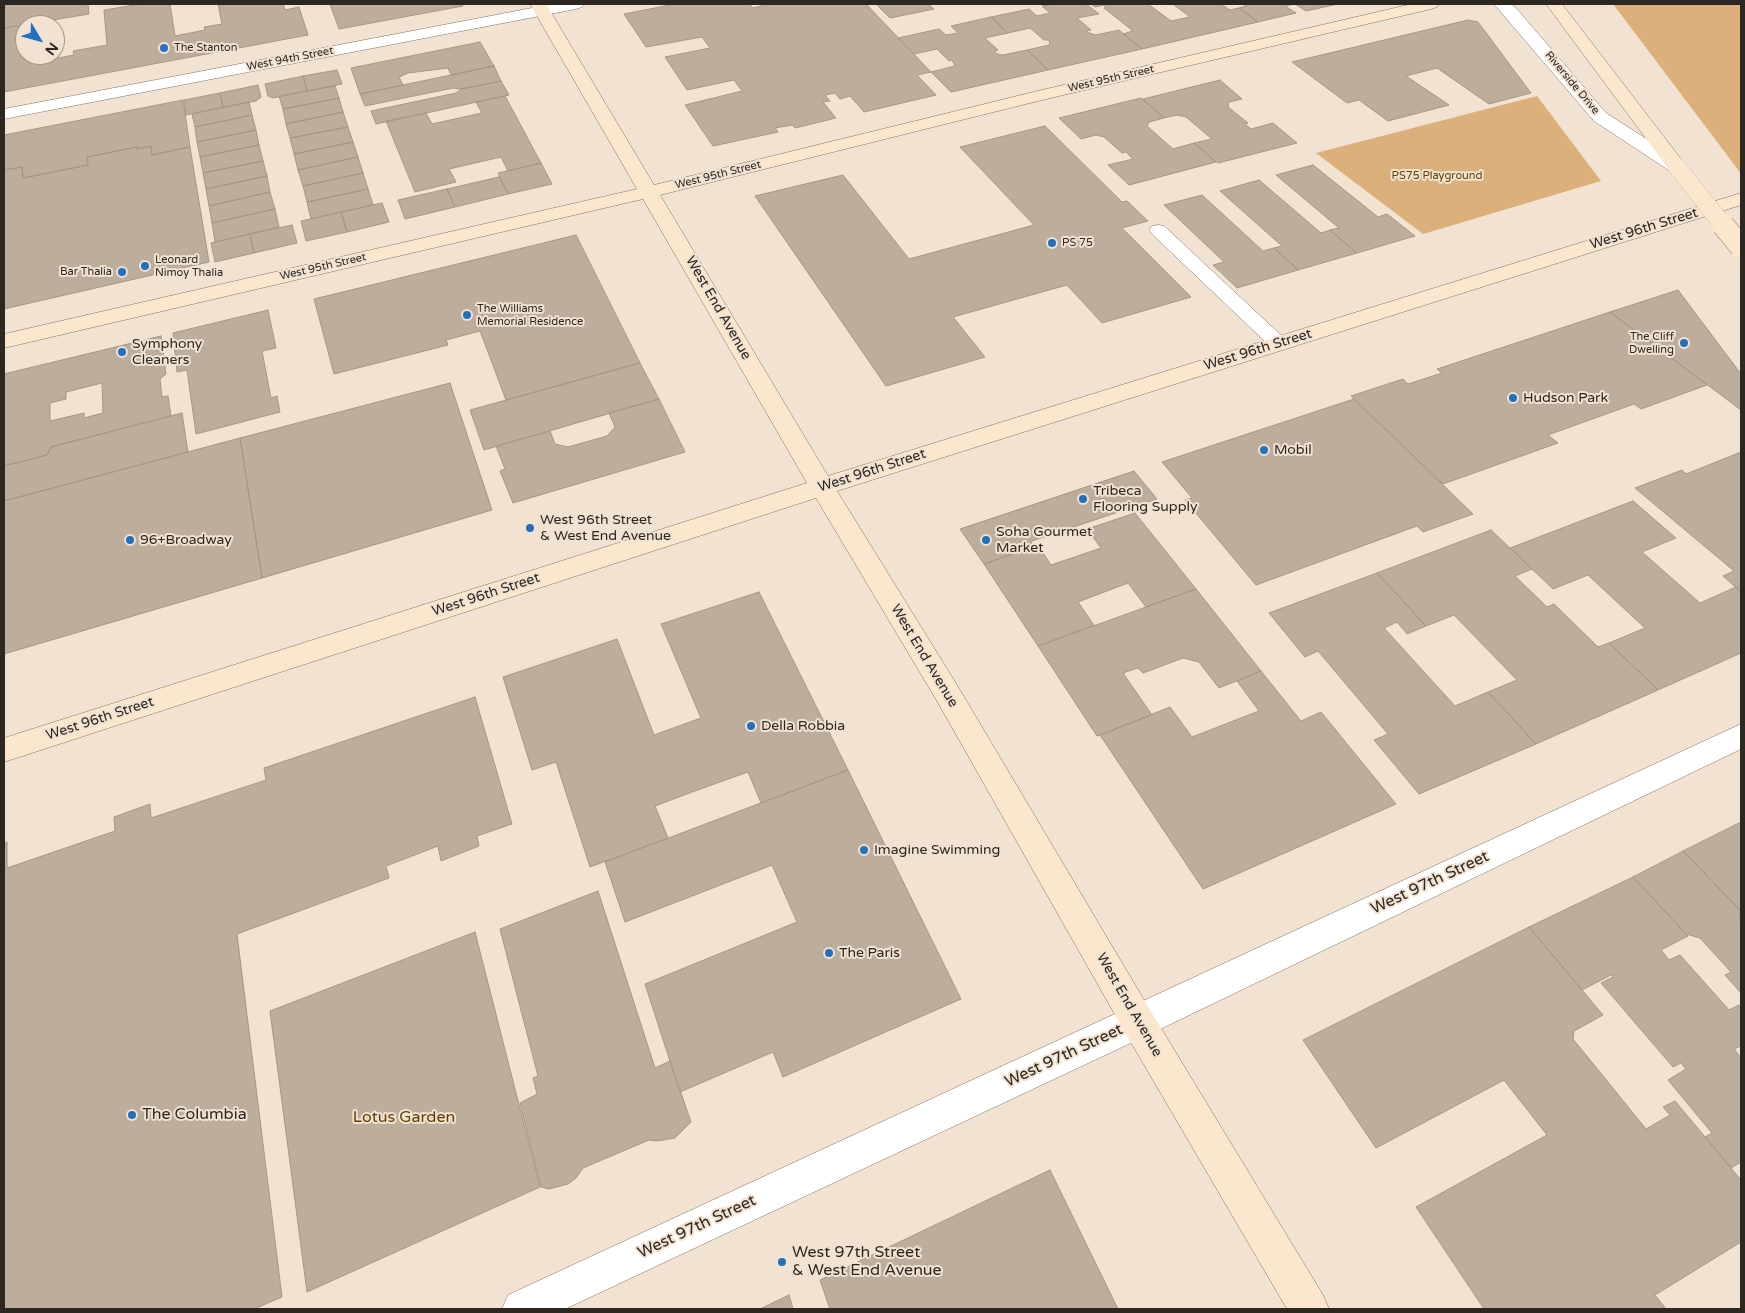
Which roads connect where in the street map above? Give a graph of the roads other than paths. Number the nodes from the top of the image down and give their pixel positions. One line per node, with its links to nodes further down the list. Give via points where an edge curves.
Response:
1 (576, 4): 5 (street, West 94th Street)
2 (1431, 4): 8 (main road, West 95th Street)
3 (1502, 4): 7 (street, Riverside Drive, via 1600,117)
4 (1554, 4): 7 (main road, Riverside Drive)
5 (540, 7): 6 (street, West 94th Street); 8 (main road, West End Avenue)
6 (4, 114)
7 (1677, 167): 11 (main road, Riverside Drive, bridge)
8 (650, 192): 12 (main road, West 95th Street); 14 (main road, West End Avenue)
9 (1741, 199): 13 (main road, West 96th Street)
10 (1158, 230): 13 (lane)
11 (1741, 247)
12 (4, 341)
13 (1278, 344): 14 (main road, West 96th Street)
14 (823, 487): 16 (main road, West 96th Street); 17 (main road, West End Avenue, via 952,701)
15 (1741, 736): 17 (street, West 97th Street)
16 (4, 750)
17 (1138, 1022): 18 (street, West 97th Street); 19 (main road, West End Avenue)
18 (522, 1309)
19 (1309, 1309)

